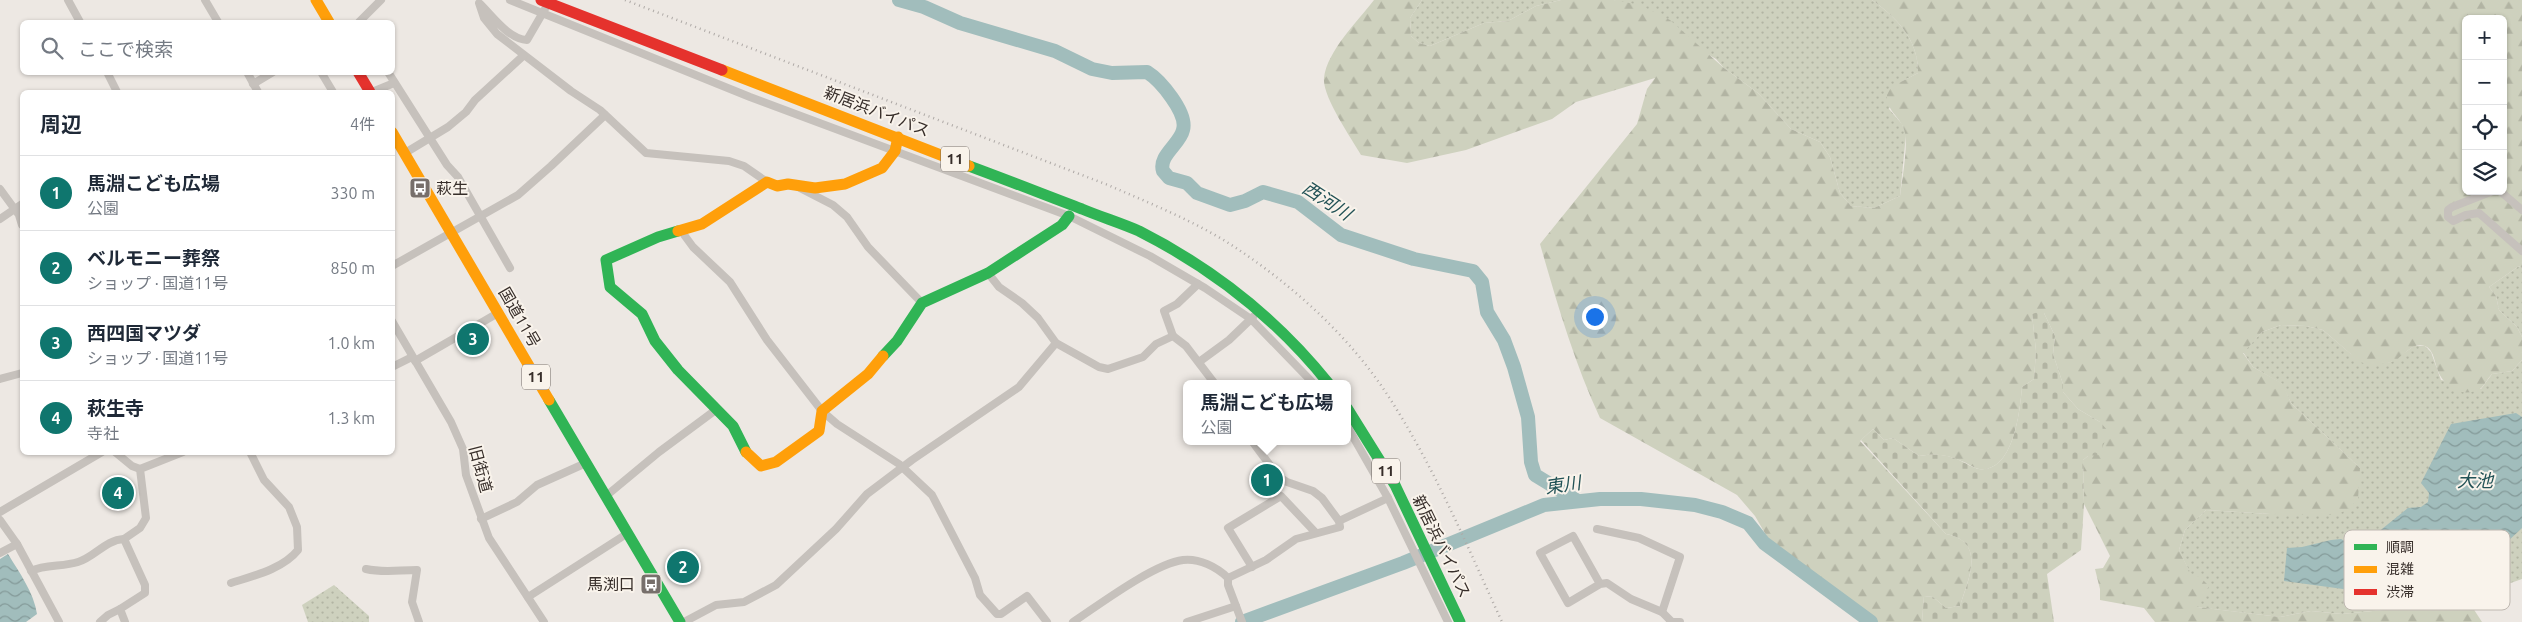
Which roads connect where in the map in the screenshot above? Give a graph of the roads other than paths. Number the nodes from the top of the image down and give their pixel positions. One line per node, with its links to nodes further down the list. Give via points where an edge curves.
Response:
1 (68, 0): 8 (street)
2 (205, 0): 9 (street)
3 (316, 0): 10 (main road)
4 (381, 0): 11 (street)
5 (510, 0): 7 (street)
6 (476, 2): 7 (street, via 520,40 527,40); 12 (street, via 496,34)
7 (550, 4): 28 (main road, 新居浜バイパス / 11); 30 (street, via 750,97)
8 (79, 20)
9 (217, 20)
10 (328, 20)
11 (361, 20)
12 (523, 56): 26 (street); 29 (street, via 466,112)
13 (108, 75): 21 (street)
14 (248, 75): 20 (street)
15 (268, 75): 20 (street)
16 (324, 75): 23 (street)
17 (360, 75): 24 (main road)
18 (390, 75): 19 (street)
19 (394, 83): 25 (street); 29 (street)
20 (253, 84): 22 (street)
21 (116, 90)
22 (257, 90)
23 (332, 90)
24 (370, 90)
25 (376, 90)
26 (605, 115): 32 (street, via 646,153 728,161 744,166); 41 (street, via 518,195)
27 (395, 137): 31 (main road, 国道11号 / 11)
28 (898, 137): 30 (main road); 52 (main road, 新居浜バイパス / 11, via 1138,232 1210,273)
29 (429, 138): 31 (street); 41 (street, via 458,176)
30 (895, 151): 33 (main road, via 882,168 845,184 816,188); 40 (street)
31 (405, 153): 45 (main road, 国道11号 / 11)
32 (767, 182): 33 (main road, via 777,186); 44 (main road, via 702,224)
33 (797, 186): 51 (street, via 833,205 847,217 868,247)
34 (0, 188): 38 (street)
35 (2483, 195): 46 (street, via 2452,207 2448,210 2448,217 2453,221 2479,212)
36 (2505, 195): 39 (street)
37 (20, 205): 38 (street)
38 (15, 208): 42 (street); 43 (street)
39 (2522, 210)
40 (1069, 216): 49 (main road, via 1062,225); 50 (street)
41 (480, 217): 45 (street); 48 (street)
42 (0, 219)
43 (20, 220)
44 (682, 232): 66 (main road, via 658,237 611,256 606,260 607,278 610,287 642,314 655,341 678,370); 67 (street, via 730,282 767,340)
45 (452, 233): 47 (street); 53 (main road, 国道11号 / 11)
46 (2522, 251)
47 (395, 264)
48 (510, 268)
49 (988, 274): 51 (main road); 57 (street, via 1038,318)
50 (1198, 284): 54 (street); 56 (street, via 1177,304 1164,311)
51 (922, 302): 67 (main road, via 897,340 868,374)
52 (1260, 311): 54 (street); 65 (main road, 新居浜バイパス / 11, via 1312,361)
53 (498, 313): 58 (street); 75 (main road, 国道11号 / 11)
54 (1251, 319): 59 (street); 64 (street)
55 (395, 326): 58 (street, 旧街道)
56 (1173, 336): 57 (street, via 1156,344 1144,357 1108,369); 59 (street)
57 (1056, 343): 76 (street, via 1020,387)
58 (413, 359): 60 (street); 81 (street, 旧街道, via 451,422 463,449 466,474)
59 (1199, 362): 63 (street)
60 (395, 366)
61 (20, 374): 62 (street)
62 (0, 379)
63 (1212, 380)
64 (1310, 380)
65 (1326, 380)
66 (717, 408): 67 (main road, via 733,426 748,456 761,466 776,462 819,432); 78 (street)
67 (822, 411): 76 (street)
68 (1351, 413): 87 (main road, 新居浜バイパス / 11, via 1366,434)
69 (1351, 433): 79 (street)
70 (1255, 445): 83 (street, via 1275,474 1317,494)
71 (97, 455): 80 (street)
72 (119, 455): 77 (street)
73 (175, 455): 77 (street)
74 (252, 455): 96 (street, via 264,480 289,507 297,527 298,550 266,571)
75 (586, 463): 78 (main road, 国道11号 / 11); 81 (street, via 537,485 517,502)
76 (903, 468): 107 (street, via 867,494 836,529 776,584 744,602 716,605); 108 (street, via 932,495 975,578 980,595 997,614 1027,596)
77 (140, 469): 88 (street, via 146,518 140,528)
78 (606, 496): 86 (main road, 国道11号 / 11)
79 (1388, 498): 83 (street); 87 (street)
80 (0, 512)
81 (481, 519): 98 (street, 旧街道, via 489,538)
82 (0, 520): 89 (street)
83 (1339, 521): 85 (street, via 1340,527)
84 (1597, 529): 101 (street, via 1639,538 1680,557)
85 (1315, 532): 91 (street, via 1296,539); 91 (street, via 1281,496 1228,528)
86 (628, 533): 98 (street); 107 (main road, 国道11号 / 11)
87 (1415, 538): 94 (main road, 新居浜バイパス / 11)
88 (124, 539): 93 (street, via 112,541 78,562); 99 (street, via 146,593)
89 (17, 544): 90 (street); 93 (street)
90 (0, 553)
91 (1252, 567): 95 (street)
92 (366, 569): 105 (street, via 381,573 417,570 412,602)
93 (31, 571): 102 (street)
94 (1430, 572): 112 (street); 113 (main road, 新居浜バイパス / 11)
95 (1228, 578): 100 (street); 109 (street, via 1217,568 1183,560 1151,573)
96 (231, 583)
97 (1600, 584): 97 (street, via 1573,536 1540,552 1568,603); 101 (street, via 1606,583 1630,599)
98 (528, 597): 106 (street, 旧街道)
99 (120, 609): 103 (street); 104 (street)
100 (1236, 609): 110 (street); 111 (street)
101 (1662, 612): 114 (street)
102 (59, 622)
103 (100, 622)
104 (125, 622)
105 (419, 622)
106 (544, 622)
107 (680, 622)
108 (1047, 622)
109 (1073, 622)
110 (1187, 622)
111 (1242, 622)
112 (1448, 622)
113 (1460, 622)
114 (1670, 622): 115 (street)
115 (1680, 622)

